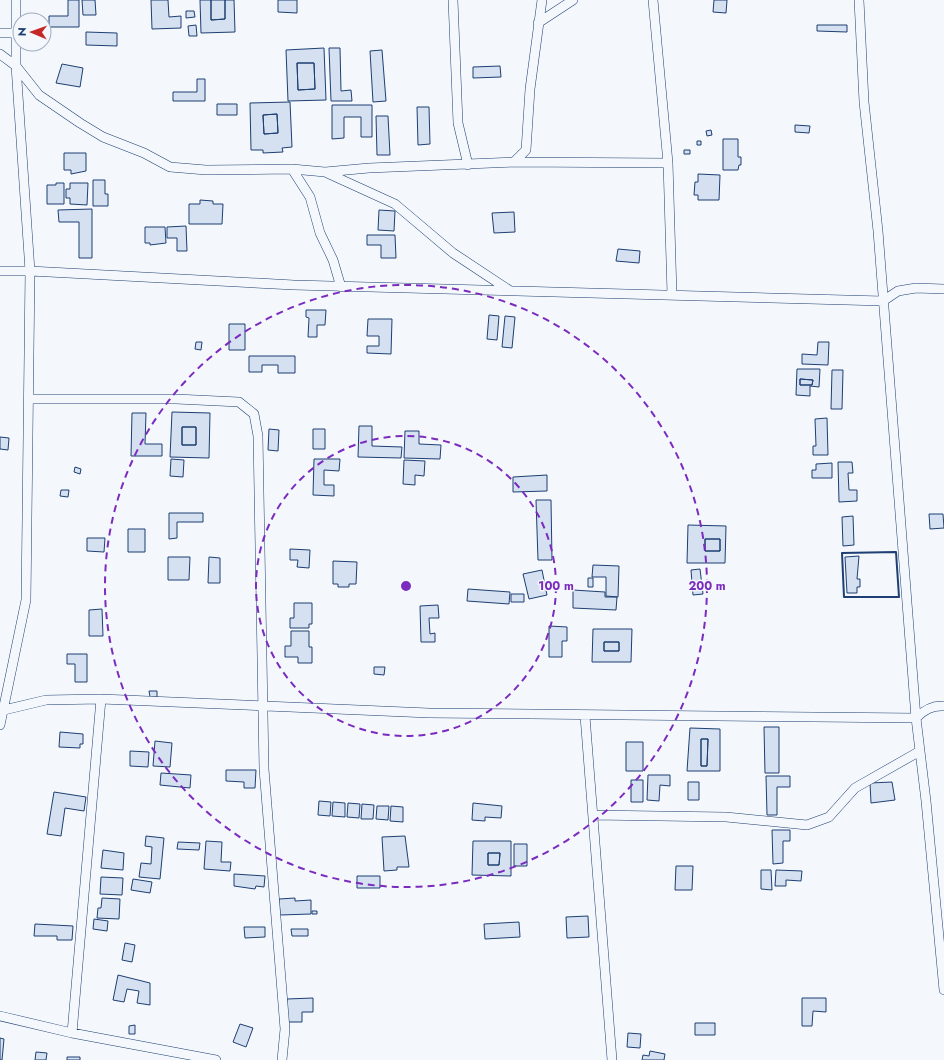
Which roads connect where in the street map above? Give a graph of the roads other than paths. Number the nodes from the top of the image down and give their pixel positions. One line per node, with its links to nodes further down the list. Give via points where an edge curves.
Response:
1 (16, 0): 7 (street)
2 (453, 0): 16 (street, via 458,123)
3 (542, 0): 8 (street)
4 (573, 0): 8 (street)
5 (653, 0): 15 (street)
6 (858, 0): 25 (street, via 864,102)
7 (17, 12)
8 (538, 23): 14 (street, via 526,150)
9 (0, 33): 10 (street)
10 (12, 33)
11 (17, 52): 13 (street)
12 (0, 54): 13 (street)
13 (16, 66): 17 (street, via 39,95 80,123 103,137 144,152 170,167 206,170); 20 (street)
14 (514, 162): 15 (street); 16 (street)
15 (668, 163): 24 (street)
16 (468, 166): 18 (street, via 369,168)
17 (292, 169): 18 (street); 21 (street, via 310,197 320,233 333,260)
18 (325, 172): 23 (street, via 395,204 453,253)
19 (0, 271): 20 (street)
20 (30, 271): 21 (street); 26 (street)
21 (341, 287): 23 (street)
22 (944, 289): 25 (street, via 916,288 898,291)
23 (509, 290): 24 (street)
24 (672, 294): 25 (street)
25 (883, 301): 32 (street)
26 (29, 399): 28 (street, via 176,398 239,402 254,414 258,436); 30 (street, via 26,600)
27 (101, 699): 28 (street); 30 (street, via 46,700); 38 (street)
28 (263, 706): 31 (street); 40 (street, via 264,769 285,1029)
29 (944, 706): 32 (street, via 924,710)
30 (1, 710): 33 (street)
31 (585, 716): 32 (street); 35 (street)
32 (916, 718): 34 (street)
33 (0, 725)
34 (920, 751): 35 (street, via 855,788 829,817 807,825 726,817); 36 (street)
35 (593, 815): 41 (street)
36 (944, 990)
37 (0, 1016): 38 (street)
38 (72, 1033): 39 (street)
39 (216, 1060)
40 (282, 1060)
41 (612, 1060)

